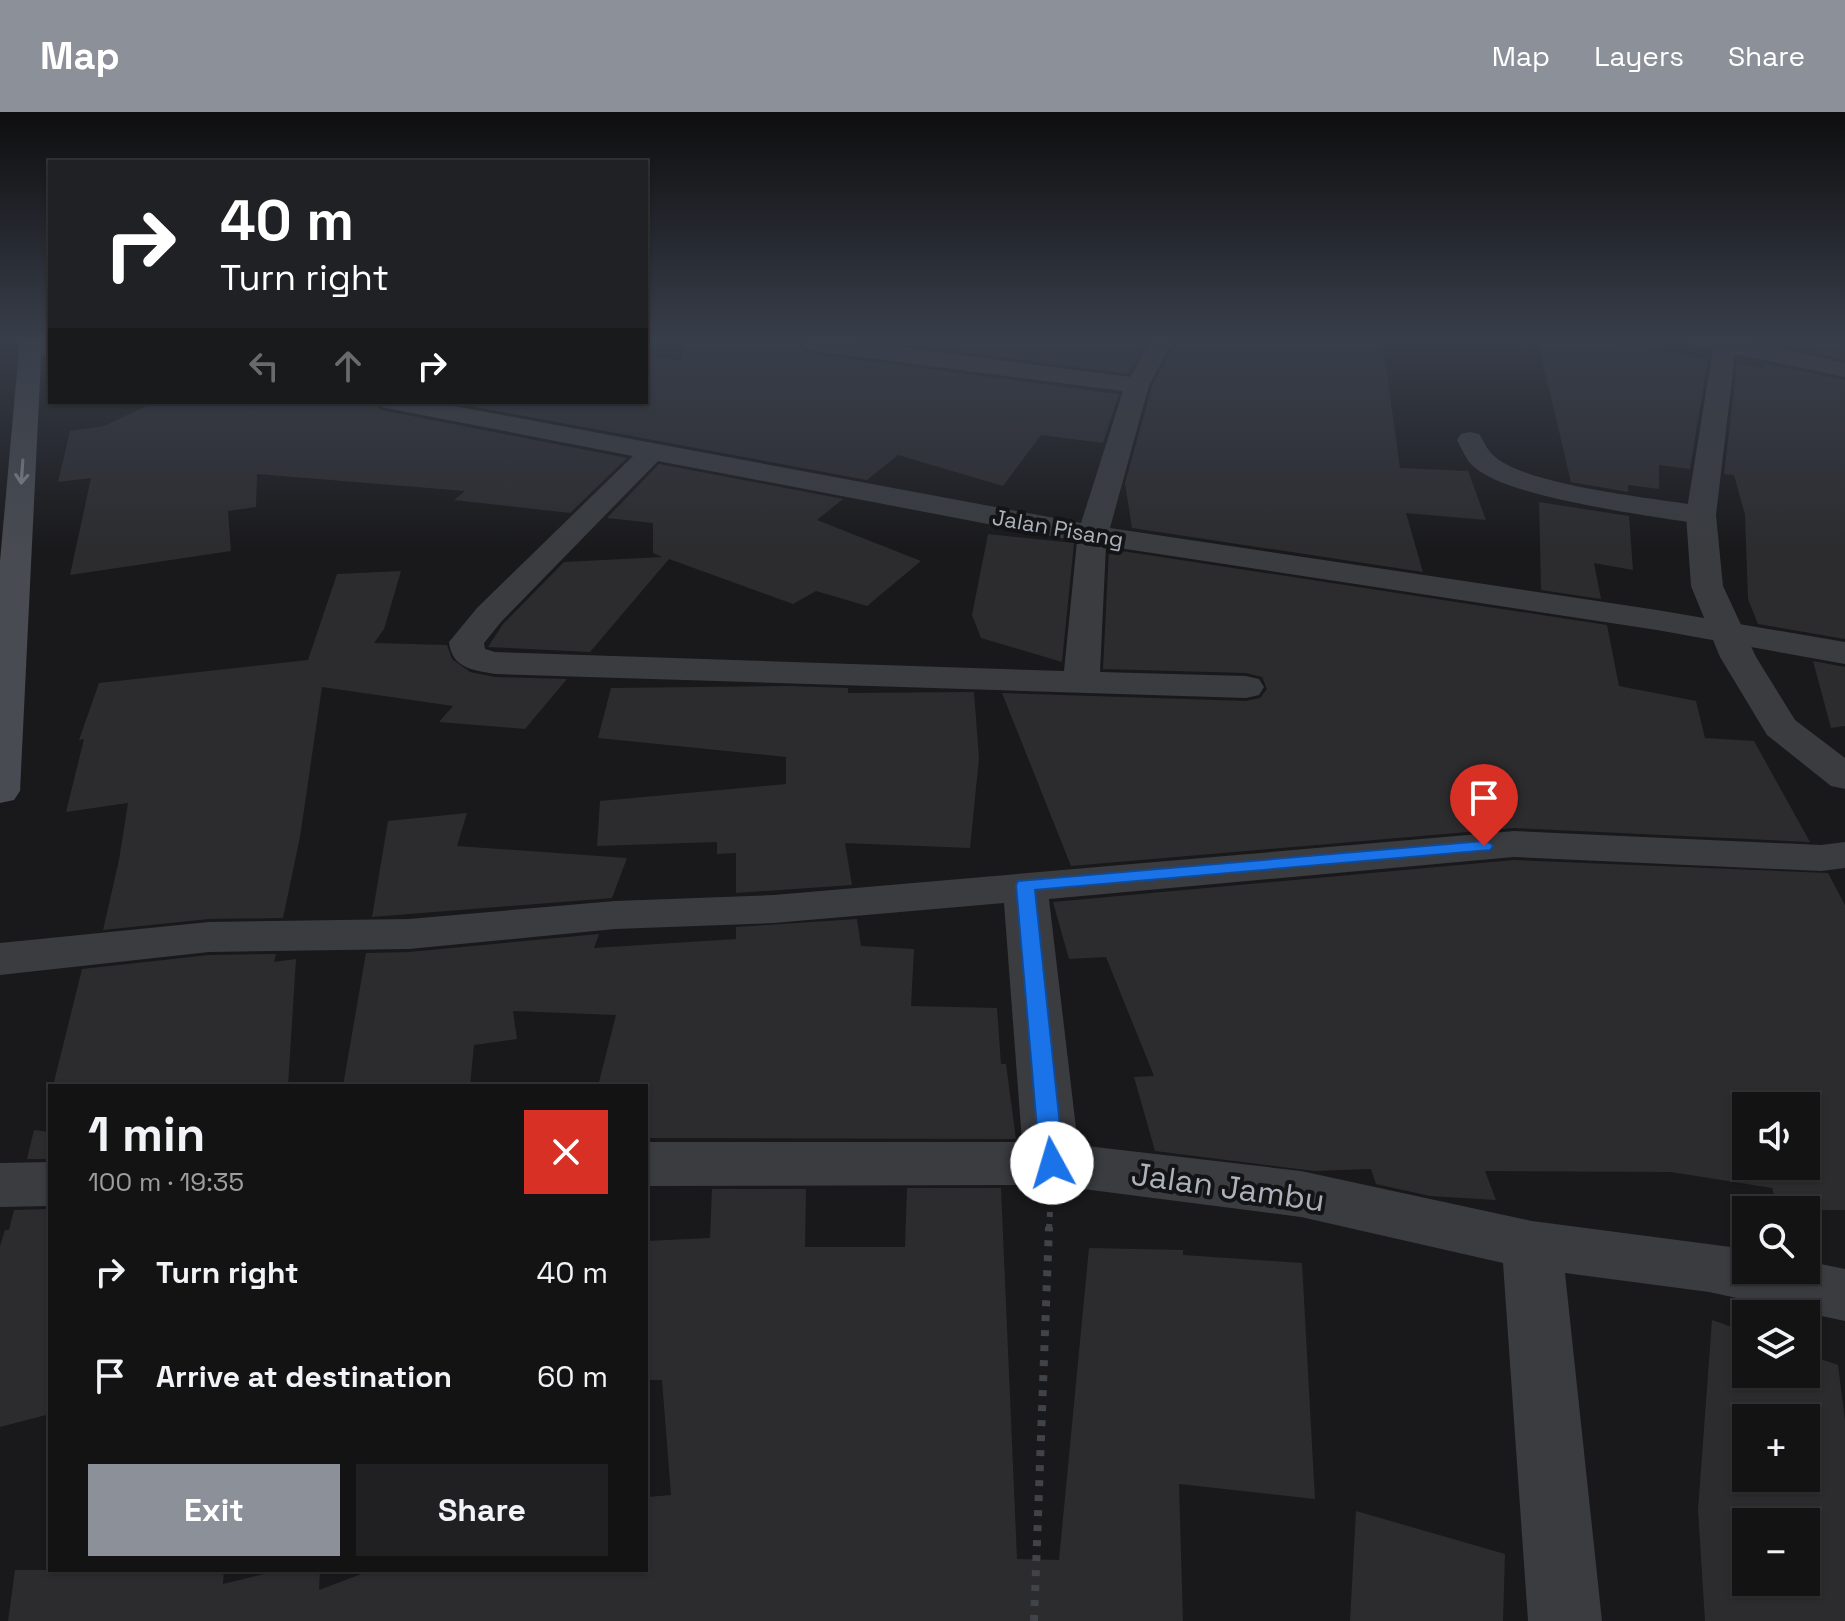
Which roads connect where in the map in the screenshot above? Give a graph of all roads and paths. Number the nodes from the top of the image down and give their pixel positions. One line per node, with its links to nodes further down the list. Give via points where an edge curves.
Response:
1 (32, 408): 14 (main road, one-way to 14)
2 (425, 408): 6 (street, Jalan Pisang)
3 (1130, 408): 8 (street)
4 (1716, 408): 7 (street)
5 (1470, 440): 7 (street, via 1484,462 1522,479)
6 (653, 451): 8 (street, Jalan Pisang); 11 (street, via 489,615 466,642 468,654 495,663)
7 (1701, 515): 9 (street, via 1707,586)
8 (1093, 535): 9 (street, Jalan Pisang); 11 (street)
9 (1728, 631): 10 (street, Jalan Pisang); 13 (street, via 1781,727)
10 (1845, 653)
11 (1081, 682): 12 (street)
12 (1246, 687)
13 (1845, 777)
14 (0, 791)
15 (1845, 855): 16 (street, via 1514,844)
16 (1025, 885): 17 (street, via 774,909 615,915 409,934 209,937); 18 (street)
17 (0, 959)
18 (1052, 1163): 19 (street, Jalan Jambu); 22 (street, Jalan Jambu, via 1301,1194); 24 (path)
19 (648, 1164)
20 (48, 1184): 21 (street)
21 (0, 1185)
22 (1532, 1245): 23 (street, Jalan Jambu, via 1709,1267); 25 (street)
23 (1845, 1295)
24 (1034, 1621)
25 (1565, 1621)

